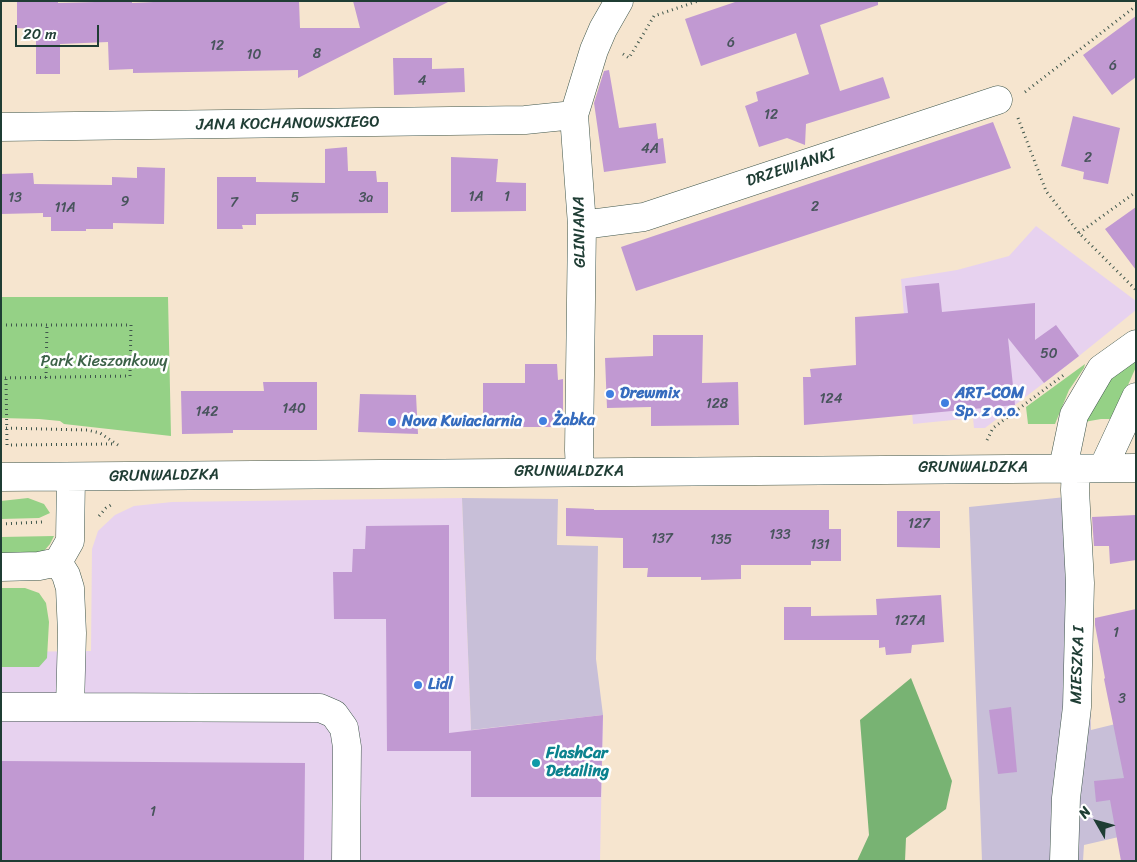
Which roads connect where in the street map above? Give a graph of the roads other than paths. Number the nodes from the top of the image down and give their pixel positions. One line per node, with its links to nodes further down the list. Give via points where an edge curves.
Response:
1 (619, 1): 3 (street, GLINIANA, via 594,50)
2 (1005, 101): 5 (street, DRZEWIANKI, via 644,217)
3 (574, 115): 4 (street, JANA KOCHANOWSKIEGO, via 515,120); 5 (street, GLINIANA)
4 (1, 127)
5 (582, 225): 11 (street, GLINIANA)
6 (1136, 344): 8 (street, MIESZKA I, via 1101,369 1074,414)
7 (1136, 397): 9 (street)
8 (1069, 468): 9 (street, GRUNWALDZKA); 11 (street, GRUNWALDZKA); 19 (street, MIESZKA I, via 1075,490 1080,583 1077,707 1066,798)
9 (1103, 468): 10 (street, GRUNWALDZKA)
10 (1136, 468)
11 (580, 472): 13 (street, GRUNWALDZKA)
12 (1, 477): 13 (street, GRUNWALDZKA)
13 (71, 477): 14 (street, via 70,542)
14 (58, 562): 15 (street, via 39,566); 17 (street, via 70,588)
15 (1, 566)
16 (1, 707): 17 (street)
17 (70, 707): 18 (street, via 320,708 334,714 344,728 347,747)
18 (346, 861)
19 (1064, 861)

